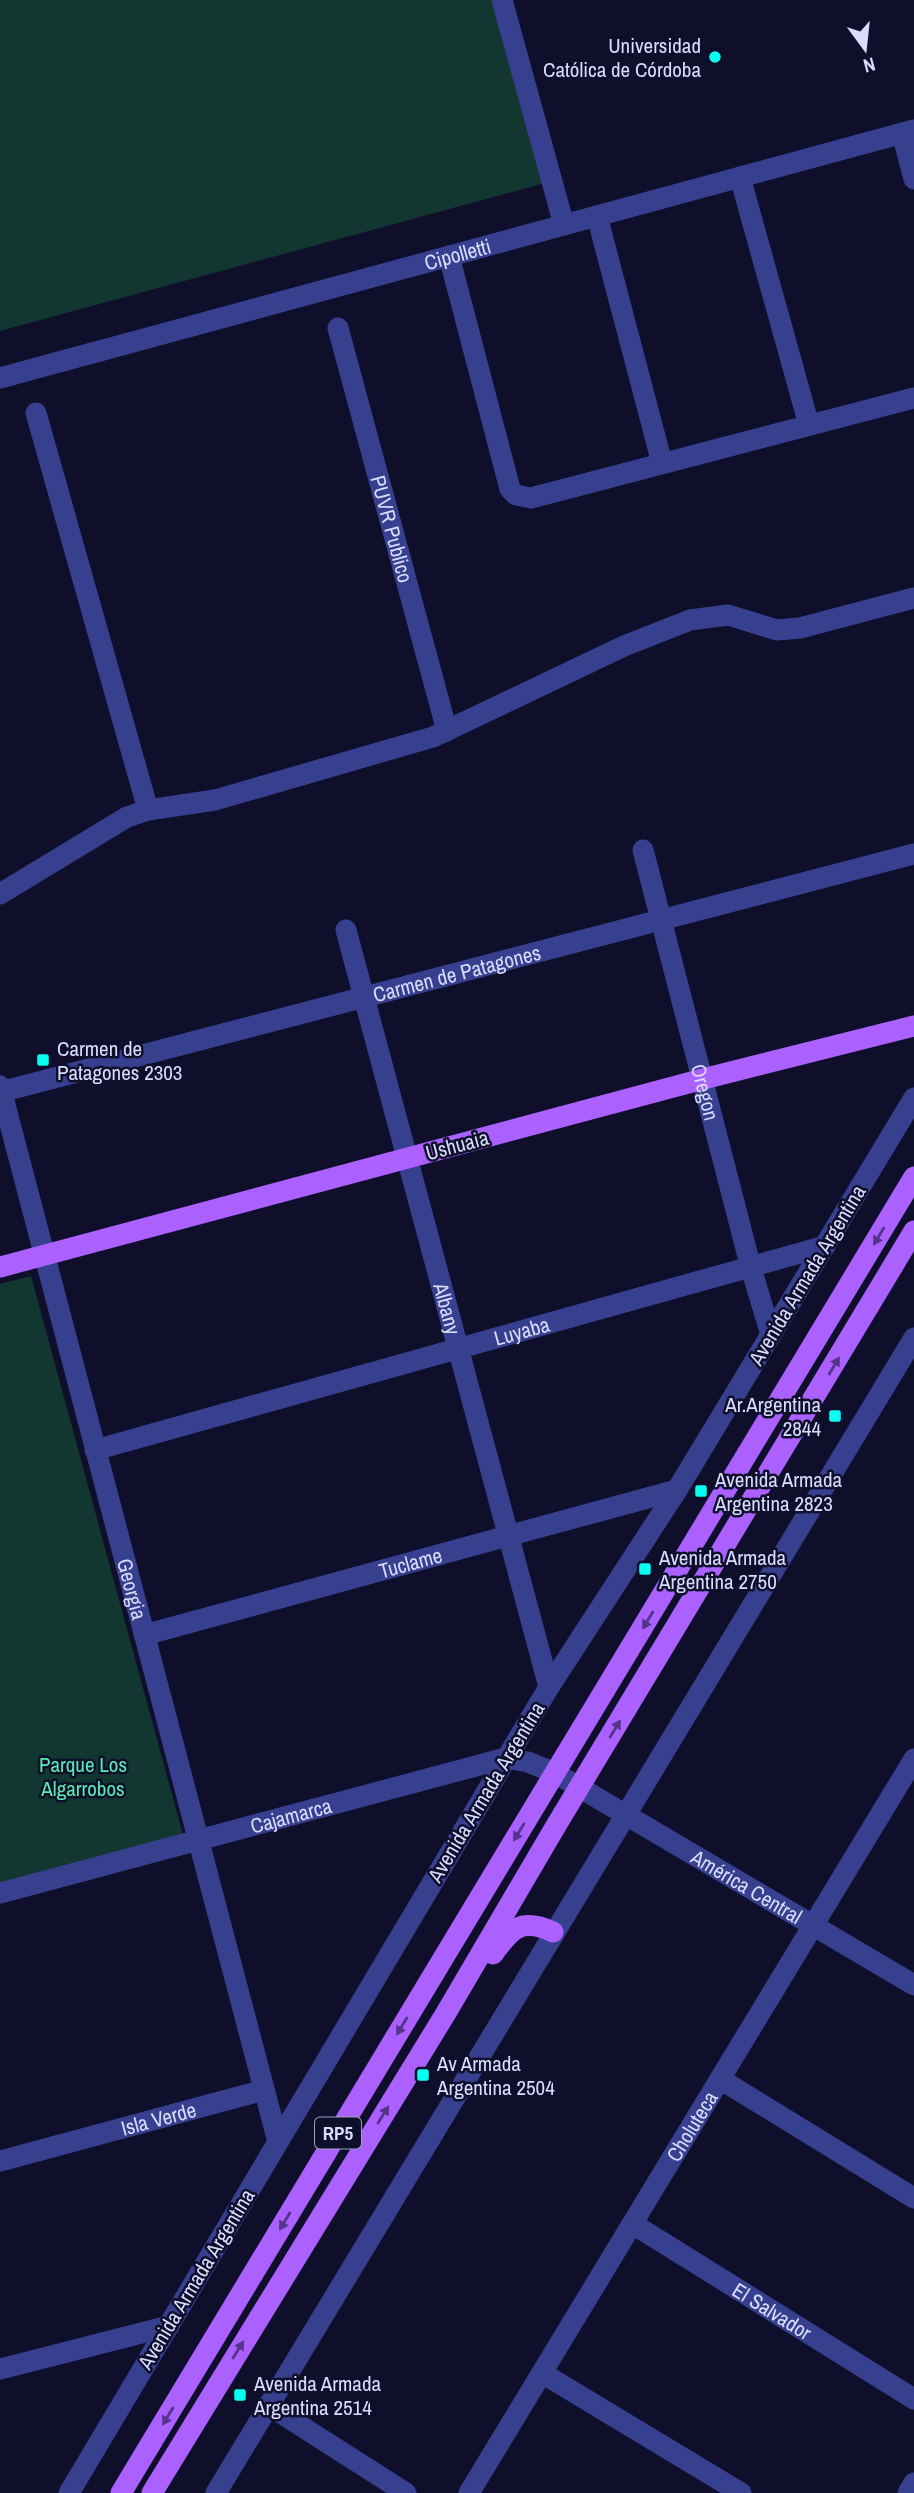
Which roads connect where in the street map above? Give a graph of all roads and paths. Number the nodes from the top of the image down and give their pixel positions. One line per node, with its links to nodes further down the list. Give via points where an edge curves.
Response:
1 (502, 0): 6 (street)
2 (908, 132): 3 (street, Cipolletti); 4 (street)
3 (740, 177): 5 (street, Cipolletti); 12 (street)
4 (914, 178)
5 (597, 216): 6 (street, Cipolletti); 13 (street)
6 (564, 225): 7 (street, Cipolletti)
7 (449, 256): 9 (street, Cipolletti); 13 (street, via 510,489 516,495 531,498)
8 (338, 328): 15 (street, PUVR Publico)
9 (0, 377)
10 (914, 398): 12 (street)
11 (36, 413): 16 (street)
12 (809, 425): 13 (street)
13 (662, 463)
14 (914, 598): 15 (street, via 800,628 777,630 728,615 690,620 624,646)
15 (447, 731): 16 (street, via 215,800)
16 (148, 810): 19 (street, via 127,817)
17 (643, 850): 20 (street, Oregon)
18 (914, 854): 20 (street, Carmen de Patagones)
19 (0, 894)
20 (662, 920): 22 (street, Carmen de Patagones); 24 (street, Oregon)
21 (346, 930): 22 (street, Albany)
22 (366, 998): 25 (street, Carmen de Patagones); 27 (street, Albany)
23 (914, 1026): 24 (main road, Ushuaia)
24 (703, 1079): 27 (main road, Ushuaia); 34 (street, Oregon)
25 (1, 1090): 32 (street, Georgia)
26 (914, 1098): 30 (street, Avenida Armada Argentina)
27 (407, 1158): 32 (main road, Ushuaia); 38 (street, Albany)
28 (914, 1177): 46 (main road, Avenida Armada Argentina / RP5, one-way to 46)
29 (914, 1231): 35 (main road, RP5)
30 (825, 1246): 34 (street, Luyaba); 36 (street, Avenida Armada Argentina)
31 (914, 1248): 35 (main road)
32 (44, 1256): 33 (main road, Ushuaia); 39 (street, Georgia)
33 (0, 1267)
34 (751, 1268): 36 (street, Oregon); 38 (street, Luyaba)
35 (891, 1270): 47 (main road, RP5, one-way to 35)
36 (771, 1335): 40 (street, Avenida Armada Argentina)
37 (914, 1338): 48 (street)
38 (458, 1349): 39 (street, Luyaba); 41 (street, Albany)
39 (95, 1450): 42 (street, Georgia)
40 (677, 1490): 41 (street, Tuclame); 43 (street, Avenida Armada Argentina)
41 (509, 1535): 42 (street, Tuclame); 43 (street, Albany)
42 (144, 1635): 49 (street, Georgia)
43 (549, 1687): 44 (street, Avenida Armada Argentina)
44 (506, 1758): 46 (street, Cajamarca); 49 (street, Cajamarca); 57 (street, Avenida Armada Argentina)
45 (914, 1760): 51 (street, Choluteca)
46 (555, 1773): 47 (street, Cajamarca); 68 (main road, Avenida Armada Argentina / RP5, one-way to 68)
47 (579, 1787): 48 (street, América Central); 54 (main road, RP5)
48 (626, 1816): 51 (street, América Central); 52 (street)
49 (198, 1840): 50 (street, Cajamarca); 56 (street, Georgia)
50 (0, 1893)
51 (814, 1924): 53 (street, América Central); 55 (street, Choluteca)
52 (553, 1932): 54 (main road, via 528,1925 507,1934 465,1995); 65 (street)
53 (914, 1985)
54 (446, 2013): 69 (main road, RP5, one-way to 54)
55 (720, 2079): 59 (street); 60 (street, Choluteca)
56 (264, 2090): 57 (street); 58 (street, Isla Verde)
57 (278, 2142): 61 (street, Avenida Armada Argentina)
58 (0, 2161)
59 (914, 2198)
60 (633, 2224): 63 (street, Choluteca); 64 (street, El Salvador)
61 (169, 2326): 62 (street); 67 (street, Avenida Armada Argentina)
62 (0, 2369)
63 (542, 2373): 72 (street, Choluteca); 73 (street)
64 (914, 2399)
65 (268, 2405): 70 (street); 71 (street)
66 (914, 2483): 74 (street)
67 (69, 2493)
68 (121, 2493)
69 (152, 2493)
70 (216, 2493)
71 (406, 2493)
72 (470, 2493)
73 (741, 2493)
74 (908, 2493)

